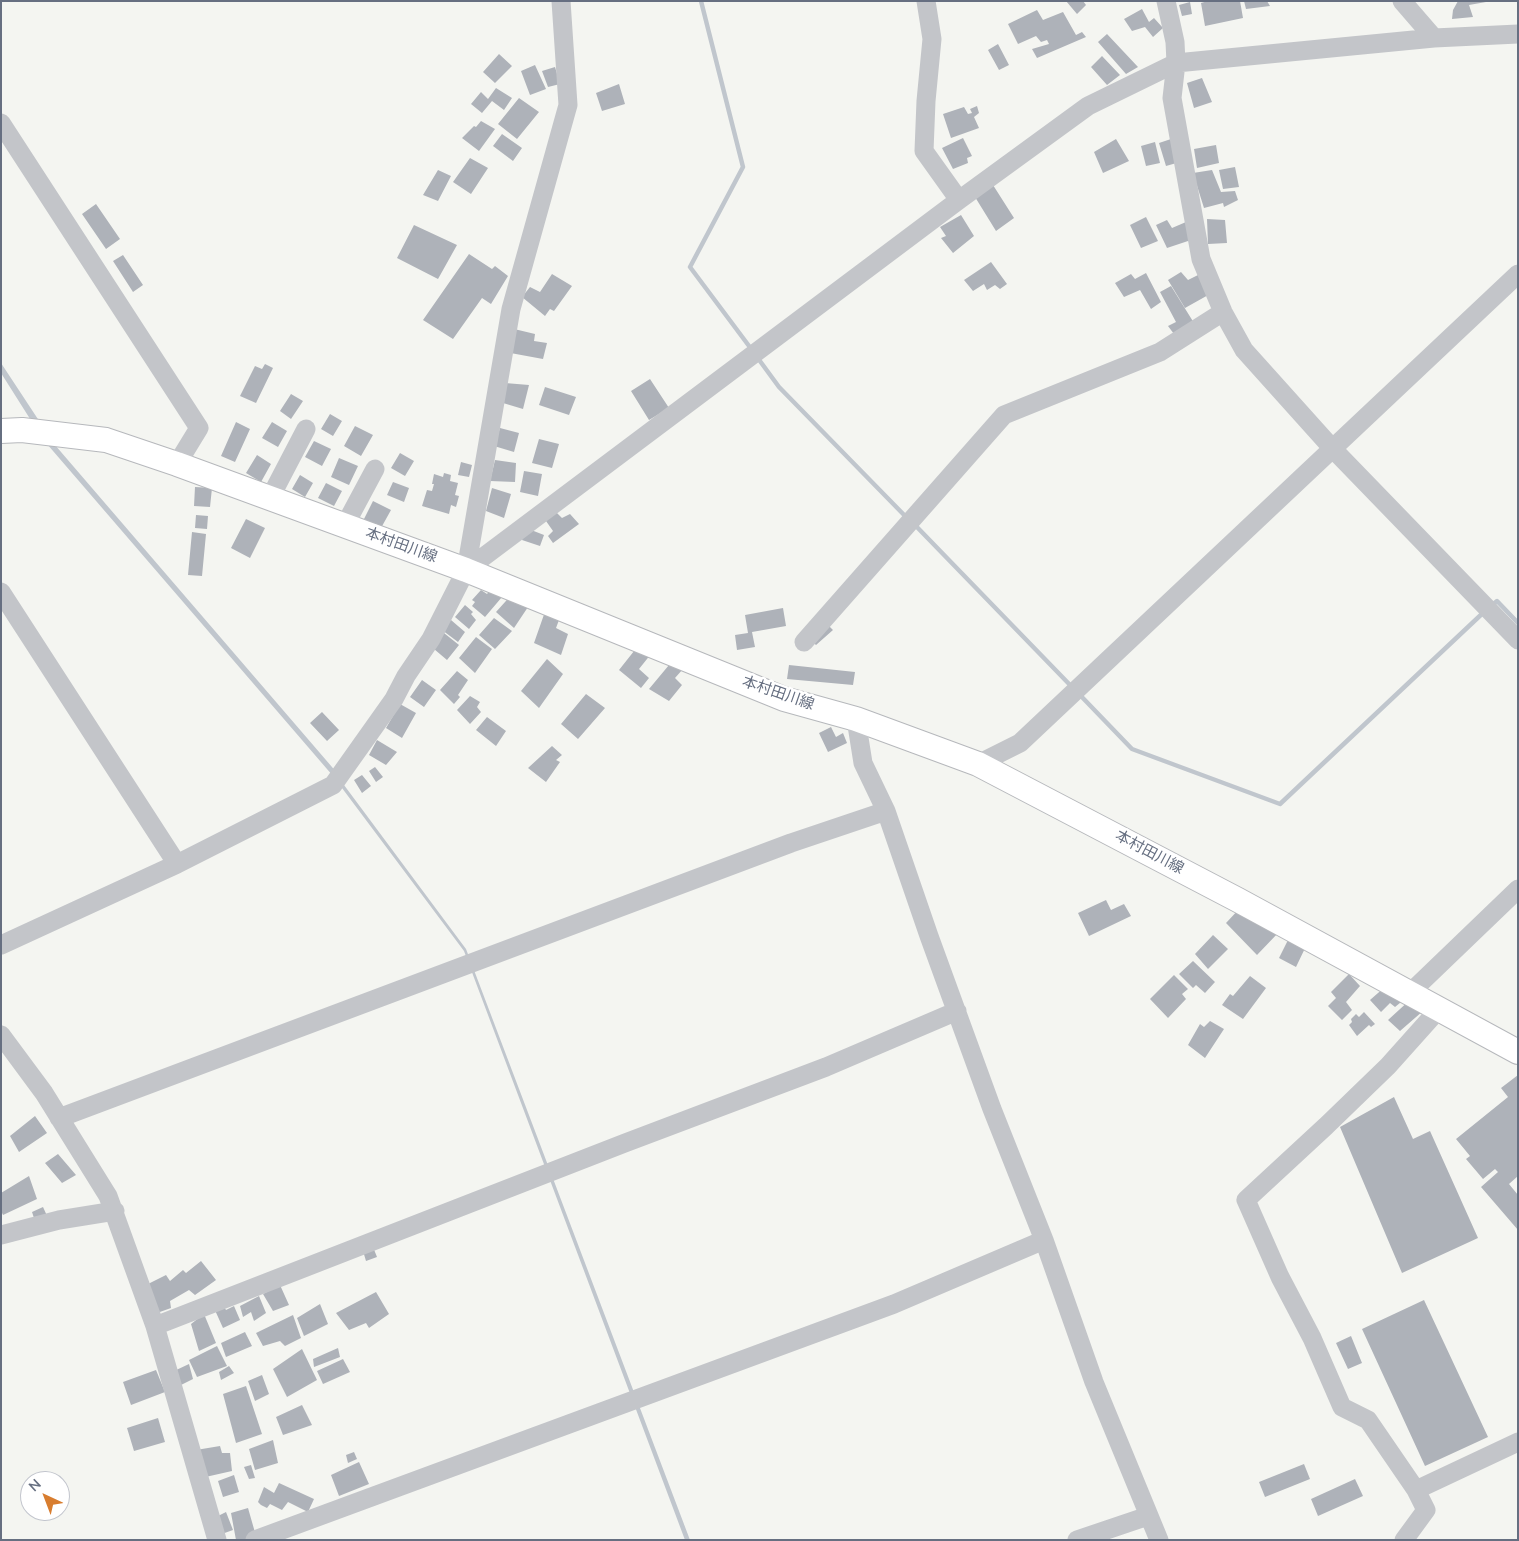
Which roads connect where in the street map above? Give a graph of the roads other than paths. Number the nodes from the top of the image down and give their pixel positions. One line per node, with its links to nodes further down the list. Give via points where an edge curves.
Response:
1 (561, 1): 19 (street, via 568,105 511,309)
2 (926, 1): 9 (street, via 932,39 924,151)
3 (1166, 1): 7 (street)
4 (1402, 1): 6 (street)
5 (1518, 34): 6 (street)
6 (1434, 38): 7 (street)
7 (1176, 63): 9 (street, via 1088,106); 11 (street, via 1172,98 1201,259)
8 (1, 122): 15 (street, via 199,428)
9 (959, 200): 19 (street)
10 (1518, 274): 14 (street)
11 (1223, 312): 14 (street, via 1244,350); 22 (street, via 1160,352 1004,415)
12 (306, 429): 17 (street)
13 (1, 431): 15 (main road, 本村田川線, via 22,430 106,440)
14 (1332, 448): 21 (street); 24 (street, via 1020,743)
15 (178, 464): 17 (main road, 本村田川線)
16 (375, 469): 18 (street)
17 (270, 498): 18 (main road, 本村田川線)
18 (345, 525): 19 (main road, 本村田川線)
19 (466, 570): 23 (main road, 本村田川線, via 784,699); 26 (street, via 431,639 394,700 334,785)
20 (1, 592): 26 (street)
21 (1518, 640)
22 (804, 642)
23 (856, 719): 24 (main road, 本村田川線); 25 (street, via 863,763)
24 (978, 764): 29 (main road, 本村田川線)
25 (886, 811): 31 (street); 34 (street, via 790,843)
26 (177, 864): 28 (street)
27 (1518, 888): 29 (street)
28 (1, 945)
29 (1409, 992): 30 (main road, 本村田川線)
30 (1439, 1009): 33 (main road, 本村田川線); 40 (street, via 1388,1066 1246,1200 1342,1407 1368,1420)
31 (957, 1012): 37 (street); 38 (street, via 826,1067)
32 (1, 1034): 34 (street)
33 (1518, 1052)
34 (59, 1118): 35 (street)
35 (115, 1212): 36 (street, via 59,1220); 38 (street)
36 (1, 1235)
37 (1044, 1240): 41 (street, via 1094,1382); 43 (street, via 894,1304)
38 (155, 1326): 42 (street)
39 (1518, 1442): 40 (street)
40 (1416, 1490): 46 (street, via 1426,1510)
41 (1148, 1516): 44 (street); 45 (street)
42 (217, 1540)
43 (255, 1540)
44 (1077, 1540)
45 (1159, 1540)
46 (1404, 1540)

